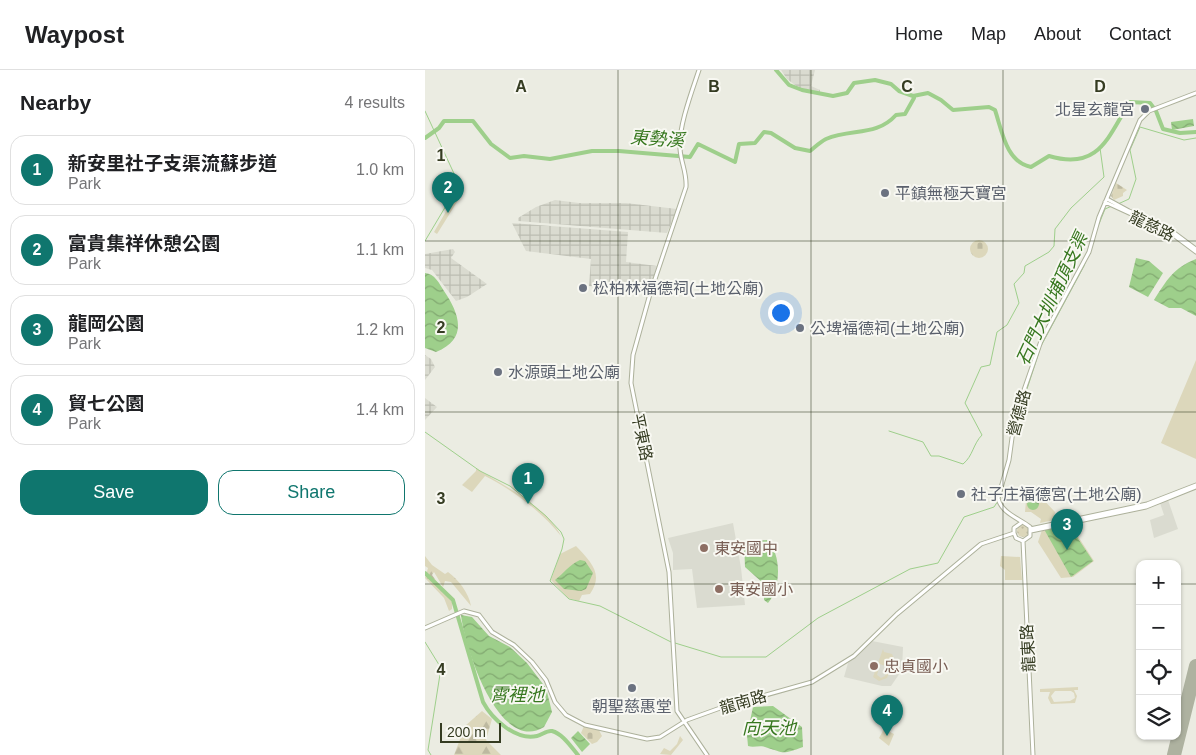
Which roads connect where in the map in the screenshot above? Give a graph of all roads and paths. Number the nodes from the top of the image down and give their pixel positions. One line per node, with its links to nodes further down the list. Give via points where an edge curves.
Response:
1 (699, 70): 11 (street, 平東路, via 681,135 681,158 687,179 684,197 654,279 633,355 631,383 666,556 677,711)
2 (1196, 93): 3 (street, 營德路, via 1149,111 1137,125)
3 (1106, 200): 4 (street, 龍慈路, via 1165,226); 6 (street, 營德路, via 1085,262 1038,349 1015,416 1009,460 998,501)
4 (1196, 250)
5 (1196, 486): 7 (street, via 1146,507)
6 (1021, 523): 7 (street); 8 (street, via 1014,528)
7 (1031, 530): 9 (street, via 1030,536)
8 (1014, 533): 9 (street); 11 (street, 龍南路, via 981,544 897,614 854,656 813,682 723,707)
9 (1023, 541): 13 (street, 龍東路)
10 (425, 628): 11 (street, 龍南路, via 456,613 479,614 492,632 514,645 532,662 549,685 557,706 570,718 585,725 652,739)
11 (685, 722): 12 (street, 平東路)
12 (707, 755)
13 (1033, 755)

